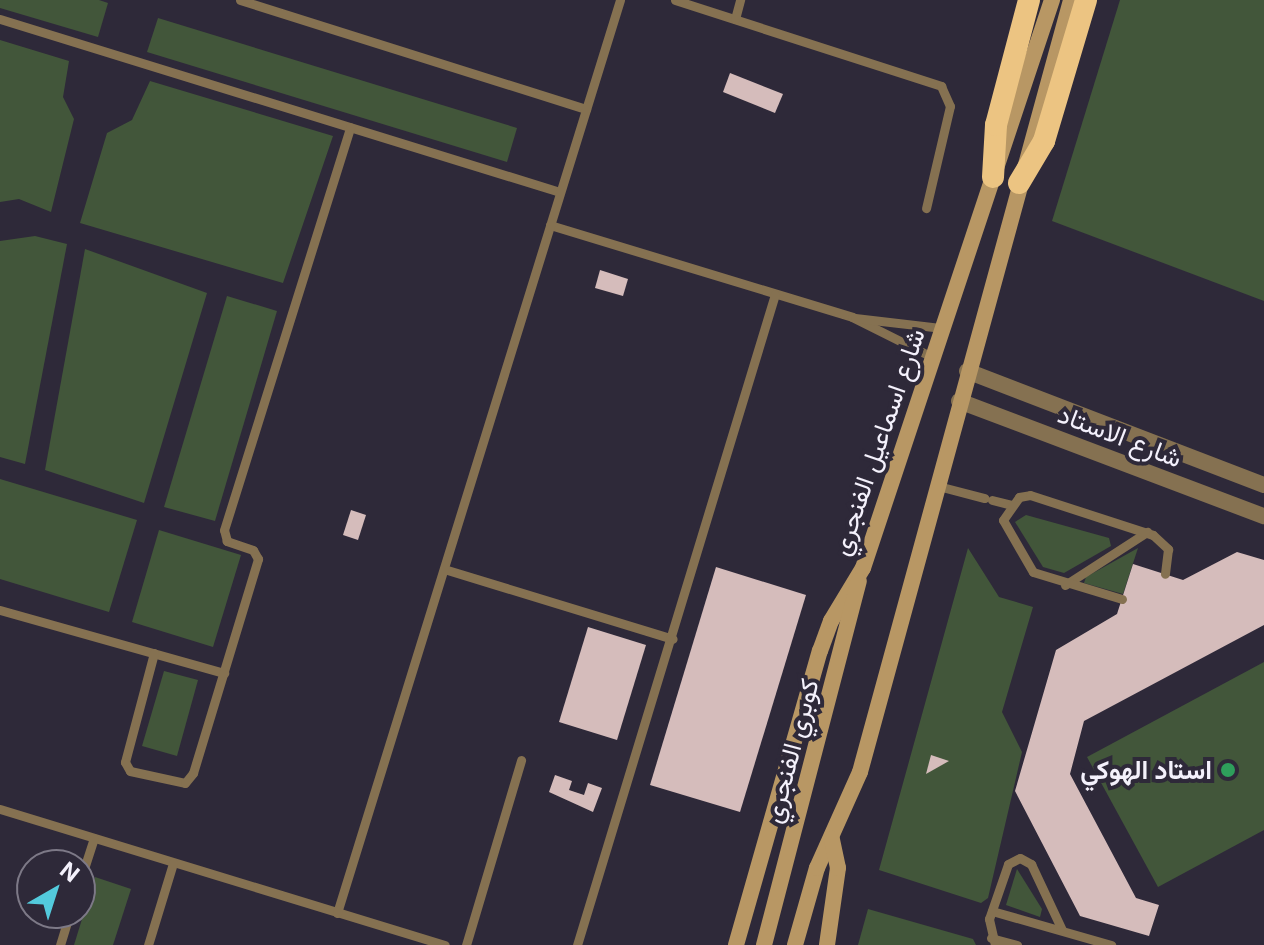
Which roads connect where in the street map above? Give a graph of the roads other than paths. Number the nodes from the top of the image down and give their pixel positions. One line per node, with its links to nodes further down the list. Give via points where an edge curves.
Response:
1 (240, 0): 11 (lane)
2 (620, 0): 11 (lane)
3 (675, 0): 10 (lane)
4 (740, 0): 10 (lane)
5 (1029, 0): 13 (highway, via 996,125)
6 (1052, 0): 13 (main road, شارع اسماعيل الفنجري)
7 (1071, 0): 14 (main road)
8 (1086, 0): 14 (highway, via 1044,141)
9 (0, 19): 12 (lane)
10 (735, 19): 16 (lane, via 941,86 950,106)
11 (586, 109): 15 (lane)
12 (350, 127): 15 (lane); 37 (lane, via 224,530 227,541 253,550 258,559)
13 (993, 177): 20 (main road, شارع اسماعيل الفنجري)
14 (1019, 183): 22 (main road)
15 (560, 192): 17 (lane)
16 (926, 208)
17 (550, 225): 18 (lane); 30 (lane)
18 (775, 294): 19 (lane); 35 (lane)
19 (852, 317): 20 (lane); 21 (lane)
20 (942, 328): 21 (main road, شارع اسماعيل الفنجري)
21 (932, 357): 29 (main road, شارع اسماعيل الفنجري)
22 (967, 371): 23 (main road); 24 (street, شارع الاستاد)
23 (959, 401): 25 (main road); 27 (street, شارع الاستاد)
24 (1264, 485)
25 (938, 486): 26 (lane); 41 (main road, via 860,772)
26 (1012, 505): 28 (lane, via 1030,495); 32 (lane, via 1004,524 1027,565 1039,576)
27 (1264, 516)
28 (1147, 532): 31 (lane, via 1168,549); 32 (lane)
29 (863, 568): 52 (main road, شارع اسماعيل الفنجري, via 824,641); 53 (main road, كوبري الفنجري)
30 (444, 569): 35 (lane); 45 (lane)
31 (1165, 574)
32 (1065, 585): 33 (lane)
33 (1122, 599)
34 (0, 610): 36 (lane)
35 (673, 639): 51 (lane)
36 (154, 653): 37 (lane); 37 (lane, via 126,756 130,771 179,784 191,779)
37 (224, 673)
38 (521, 760): 50 (lane)
39 (0, 809): 40 (lane)
40 (94, 838): 42 (lane); 43 (lane)
41 (832, 839): 54 (main road, via 817,868); 55 (main road, via 838,868)
42 (90, 849)
43 (173, 863): 45 (lane); 48 (lane)
44 (992, 911): 46 (lane); 46 (lane, via 1008,864 1026,859); 47 (lane)
45 (337, 913): 49 (lane)
46 (1062, 930): 57 (lane)
47 (993, 942): 56 (lane)
48 (148, 945)
49 (445, 945)
50 (466, 945)
51 (577, 945)
52 (736, 945)
53 (764, 945)
54 (795, 945)
55 (827, 945)
56 (1017, 945)
57 (1111, 945)

